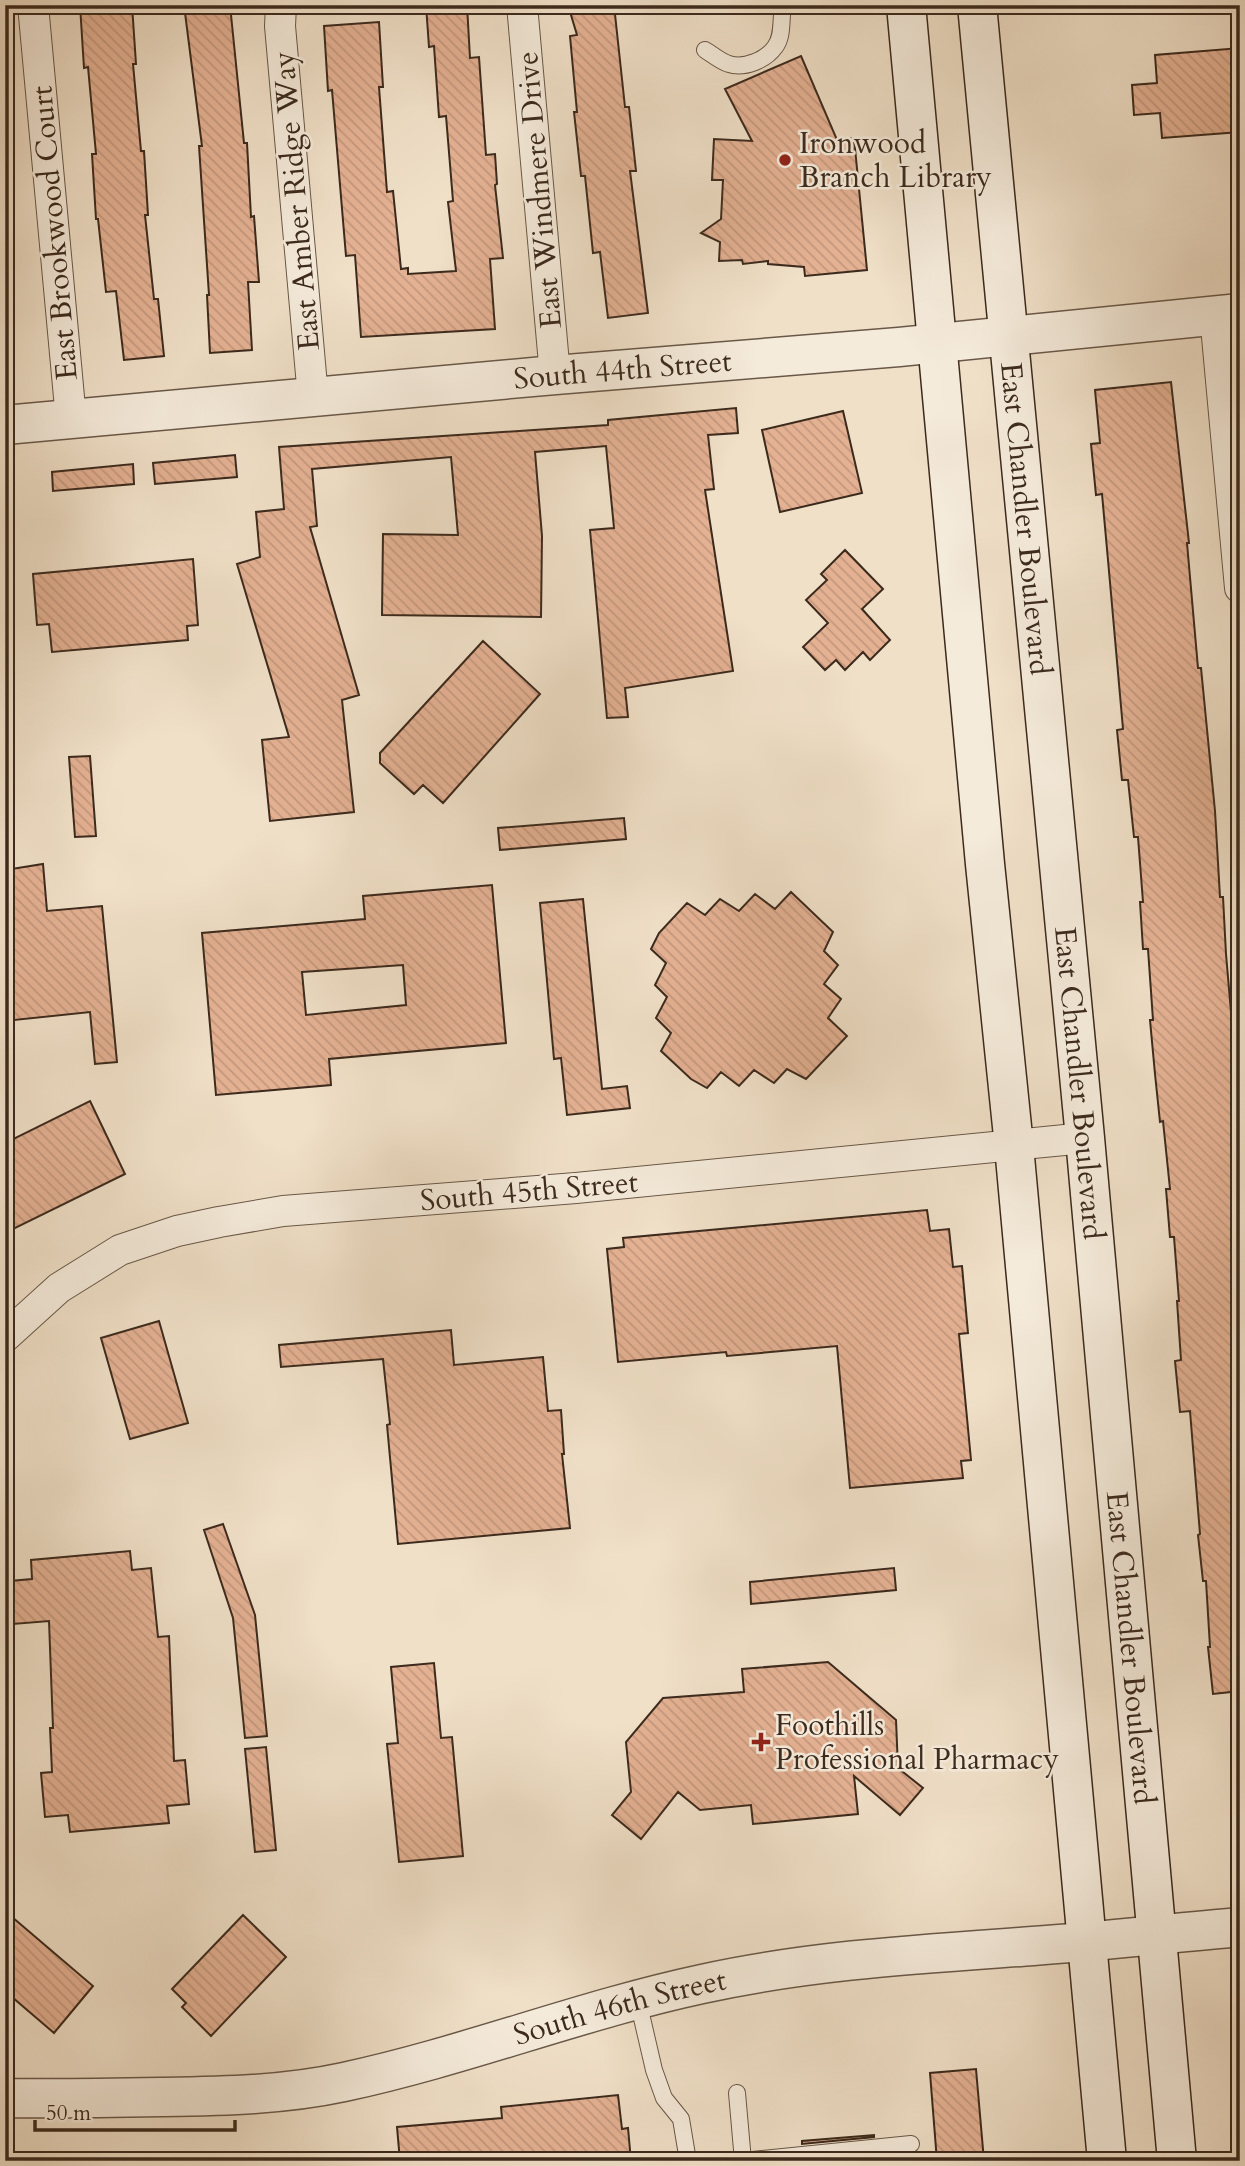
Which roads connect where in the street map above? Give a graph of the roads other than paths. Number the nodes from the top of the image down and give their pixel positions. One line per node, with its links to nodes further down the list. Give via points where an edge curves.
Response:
1 (33, 5): 13 (street, East Brookwood Court)
2 (281, 5): 12 (street, East Amber Ridge Way)
3 (522, 5): 11 (street, East Windmere Drive)
4 (906, 5): 10 (main road)
5 (977, 5): 9 (main road, East Chandler Boulevard)
6 (782, 15): 7 (lane, via 775,47 747,65 729,64)
7 (705, 50)
8 (1227, 314): 9 (main road, South 44th Street); 15 (street)
9 (1008, 336): 10 (main road, South 44th Street); 17 (main road, East Chandler Boulevard)
10 (937, 344): 11 (main road, South 44th Street); 18 (main road)
11 (555, 375): 12 (main road, South 44th Street)
12 (313, 397): 13 (main road, South 44th Street)
13 (71, 419): 14 (main road, South 44th Street)
14 (5, 425)
15 (1238, 544): 16 (street)
16 (1240, 588)
17 (1085, 1138): 18 (street, South 45th Street); 21 (main road, East Chandler Boulevard)
18 (1014, 1146): 19 (street, South 45th Street, via 283,1211 219,1222 120,1250 59,1288); 22 (main road)
19 (5, 1337)
20 (1240, 1927): 21 (main road, South 46th Street)
21 (1155, 1935): 22 (main road, South 46th Street); 31 (main road, East Chandler Boulevard)
22 (1088, 1942): 23 (main road, South 46th Street, via 845,1960 701,1984); 30 (main road)
23 (638, 2001): 25 (main road, South 46th Street, via 425,2063 341,2082 240,2095); 27 (lane, via 664,2098 681,2119)
24 (737, 2092): 28 (lane)
25 (5, 2098)
26 (912, 2152): 28 (lane); 29 (lane)
27 (688, 2161)
28 (743, 2161)
29 (906, 2161)
30 (1107, 2161)
31 (1177, 2161)

